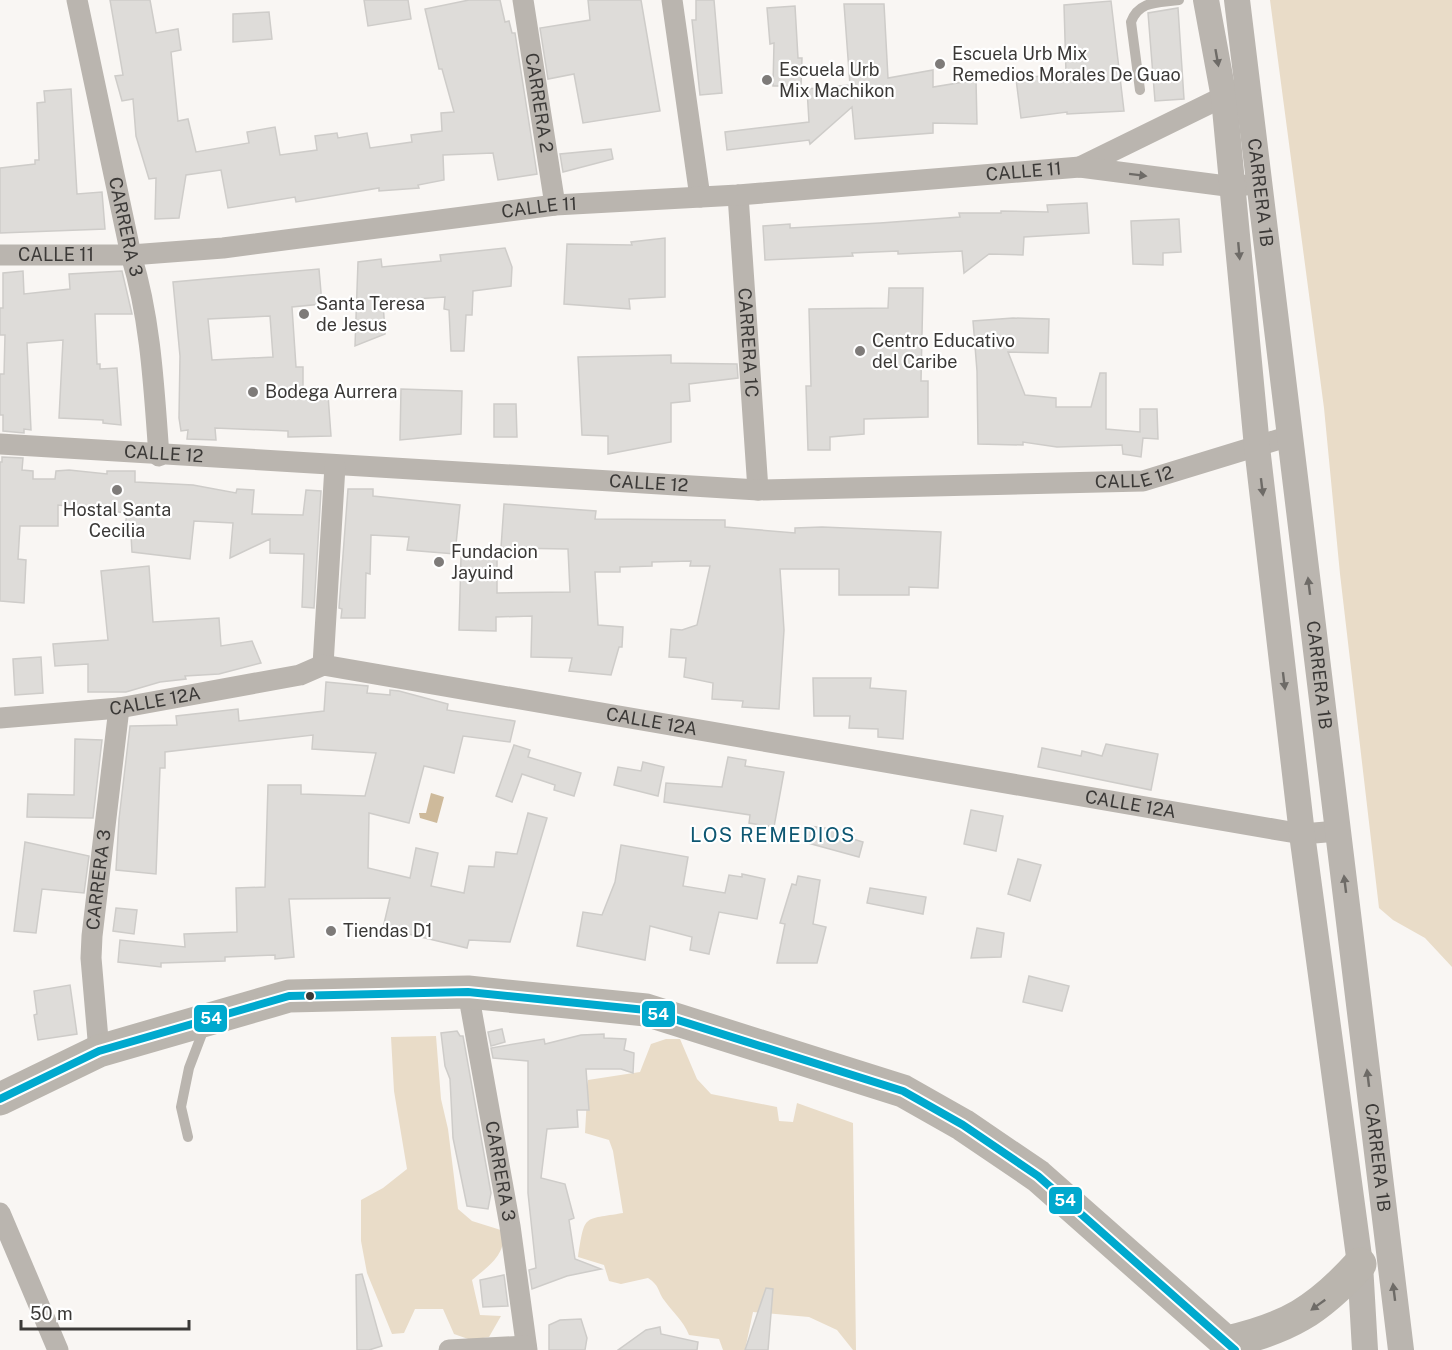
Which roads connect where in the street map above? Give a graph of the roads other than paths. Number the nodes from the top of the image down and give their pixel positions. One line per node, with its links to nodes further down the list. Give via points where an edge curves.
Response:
1 (77, 0): 17 (street, CARRERA 3)
2 (523, 0): 15 (street, CARRERA 2)
3 (672, 0): 14 (street)
4 (1179, 0): 8 (lane, via 1144,4 1135,12 1131,22)
5 (1206, 0): 9 (street, CARRERA 1B, one-way to 9)
6 (1238, 0): 7 (street, CARRERA 1B)
7 (1247, 83): 9 (street); 11 (street, CARRERA 1B)
8 (1140, 90)
9 (1224, 98): 10 (street); 12 (street, CARRERA 1B)
10 (1080, 167): 12 (street, one-way to 12); 13 (street, CALLE 11)
11 (1259, 183): 12 (street); 18 (street, CARRERA 1B)
12 (1234, 187): 20 (street, CARRERA 1B, one-way to 20)
13 (738, 195): 14 (street, CALLE 11); 23 (street, CARRERA 1C)
14 (700, 197): 15 (street, CALLE 11)
15 (555, 205): 17 (street, CALLE 11, via 223,248)
16 (0, 255): 17 (street, CALLE 11)
17 (131, 255): 21 (street, CARRERA 3, via 139,282 153,376)
18 (1290, 436): 20 (street, CALLE 12); 27 (street, CARRERA 1B, one-way to 18)
19 (0, 444): 21 (street, CALLE 12)
20 (1257, 447): 23 (street, CALLE 12, via 1143,481); 28 (street, CARRERA 1B, one-way to 28)
21 (159, 456): 22 (street, CALLE 12)
22 (335, 466): 23 (street, CALLE 12); 24 (street)
23 (758, 490)
24 (323, 665): 25 (street, CALLE 12A, via 300,675); 28 (street, CALLE 12A)
25 (119, 708): 26 (street, CALLE 12A); 31 (street, CARRERA 3, via 92,936)
26 (0, 718)
27 (1338, 831): 28 (street, CALLE 12A); 41 (street, CARRERA 1B, one-way to 27)
28 (1302, 834): 35 (street, CARRERA 1B)
29 (468, 992): 30 (highway, via 289,996); 36 (highway, via 646,1010 903,1091 963,1125 1038,1176); 37 (street, CARRERA 3, via 510,1226)
30 (208, 1020): 31 (highway); 33 (lane, via 189,1068 181,1107)
31 (99, 1051): 32 (highway)
32 (0, 1099)
33 (188, 1137)
34 (0, 1213): 38 (street)
35 (1359, 1264): 36 (highway, one-way to 36, via 1333,1294 1301,1317); 40 (street, CARRERA 1B)
36 (1231, 1346)
37 (526, 1348): 39 (street)
38 (58, 1350)
39 (449, 1350)
40 (1365, 1350)
41 (1401, 1350)

